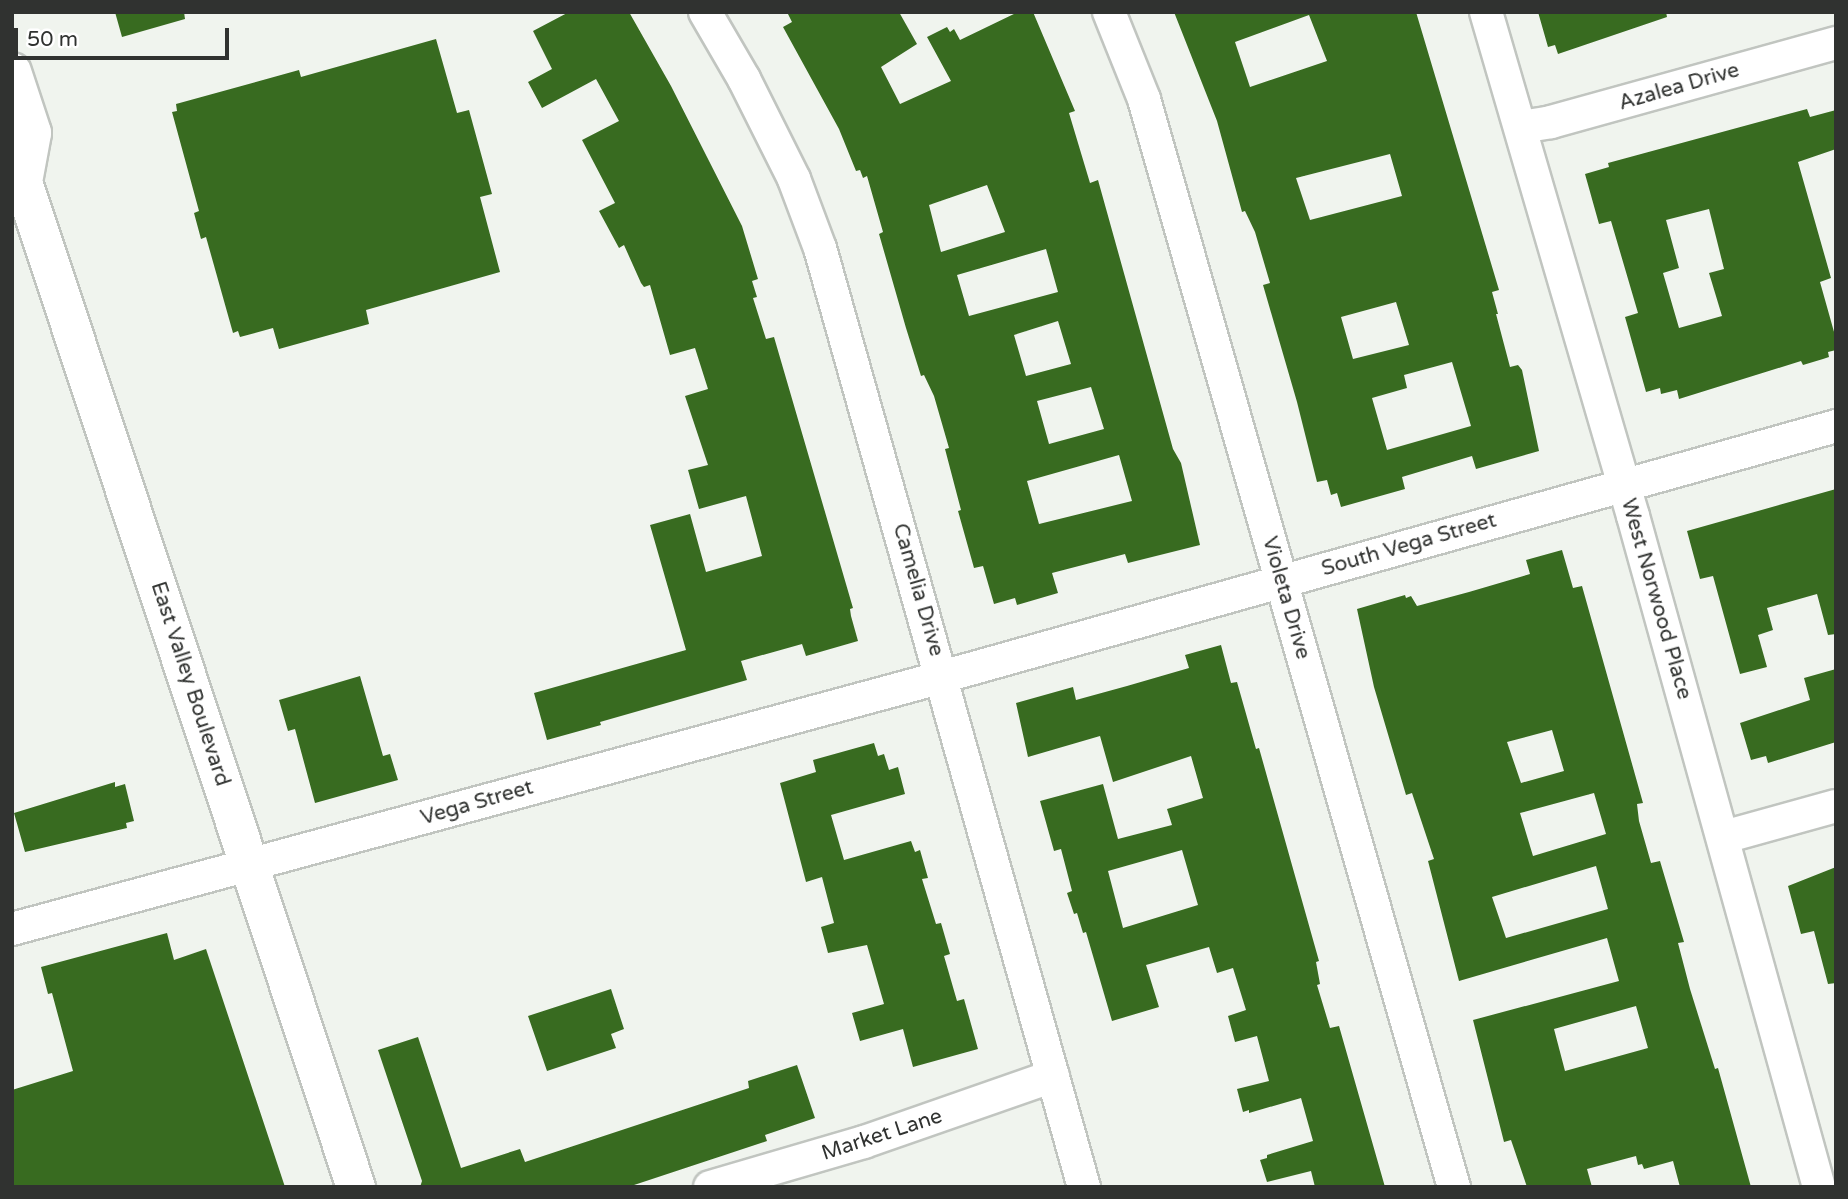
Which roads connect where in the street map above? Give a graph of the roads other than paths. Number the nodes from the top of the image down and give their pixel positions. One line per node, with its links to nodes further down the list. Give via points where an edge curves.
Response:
1 (705, 12): 11 (street, Camelia Drive, via 794,179 820,248)
2 (1110, 12): 10 (street, Violeta Drive, via 1144,99)
3 (1486, 12): 6 (street, West Norwood Place)
4 (1836, 43): 6 (street, Azalea Drive)
5 (12, 72): 7 (main road, via 32,133)
6 (1521, 127): 9 (street, West Norwood Place)
7 (18, 178): 14 (main road, East Valley Boulevard)
8 (1836, 426): 9 (street, South Vega Street)
9 (1623, 485): 10 (street, South Vega Street); 13 (street, West Norwood Place)
10 (1281, 581): 11 (street, South Vega Street); 20 (street, Violeta Drive)
11 (942, 674): 14 (street, Vega Street); 16 (street, Camelia Drive)
12 (1836, 806): 13 (street)
13 (1724, 837): 21 (street, West Norwood Place)
14 (250, 866): 15 (street, Vega Street); 17 (main road, East Valley Boulevard)
15 (12, 929)
16 (1053, 1076): 18 (street, Market Lane, via 864,1142); 19 (street, Camelia Drive)
17 (356, 1187)
18 (710, 1187)
19 (1084, 1187)
20 (1454, 1187)
21 (1819, 1187)

